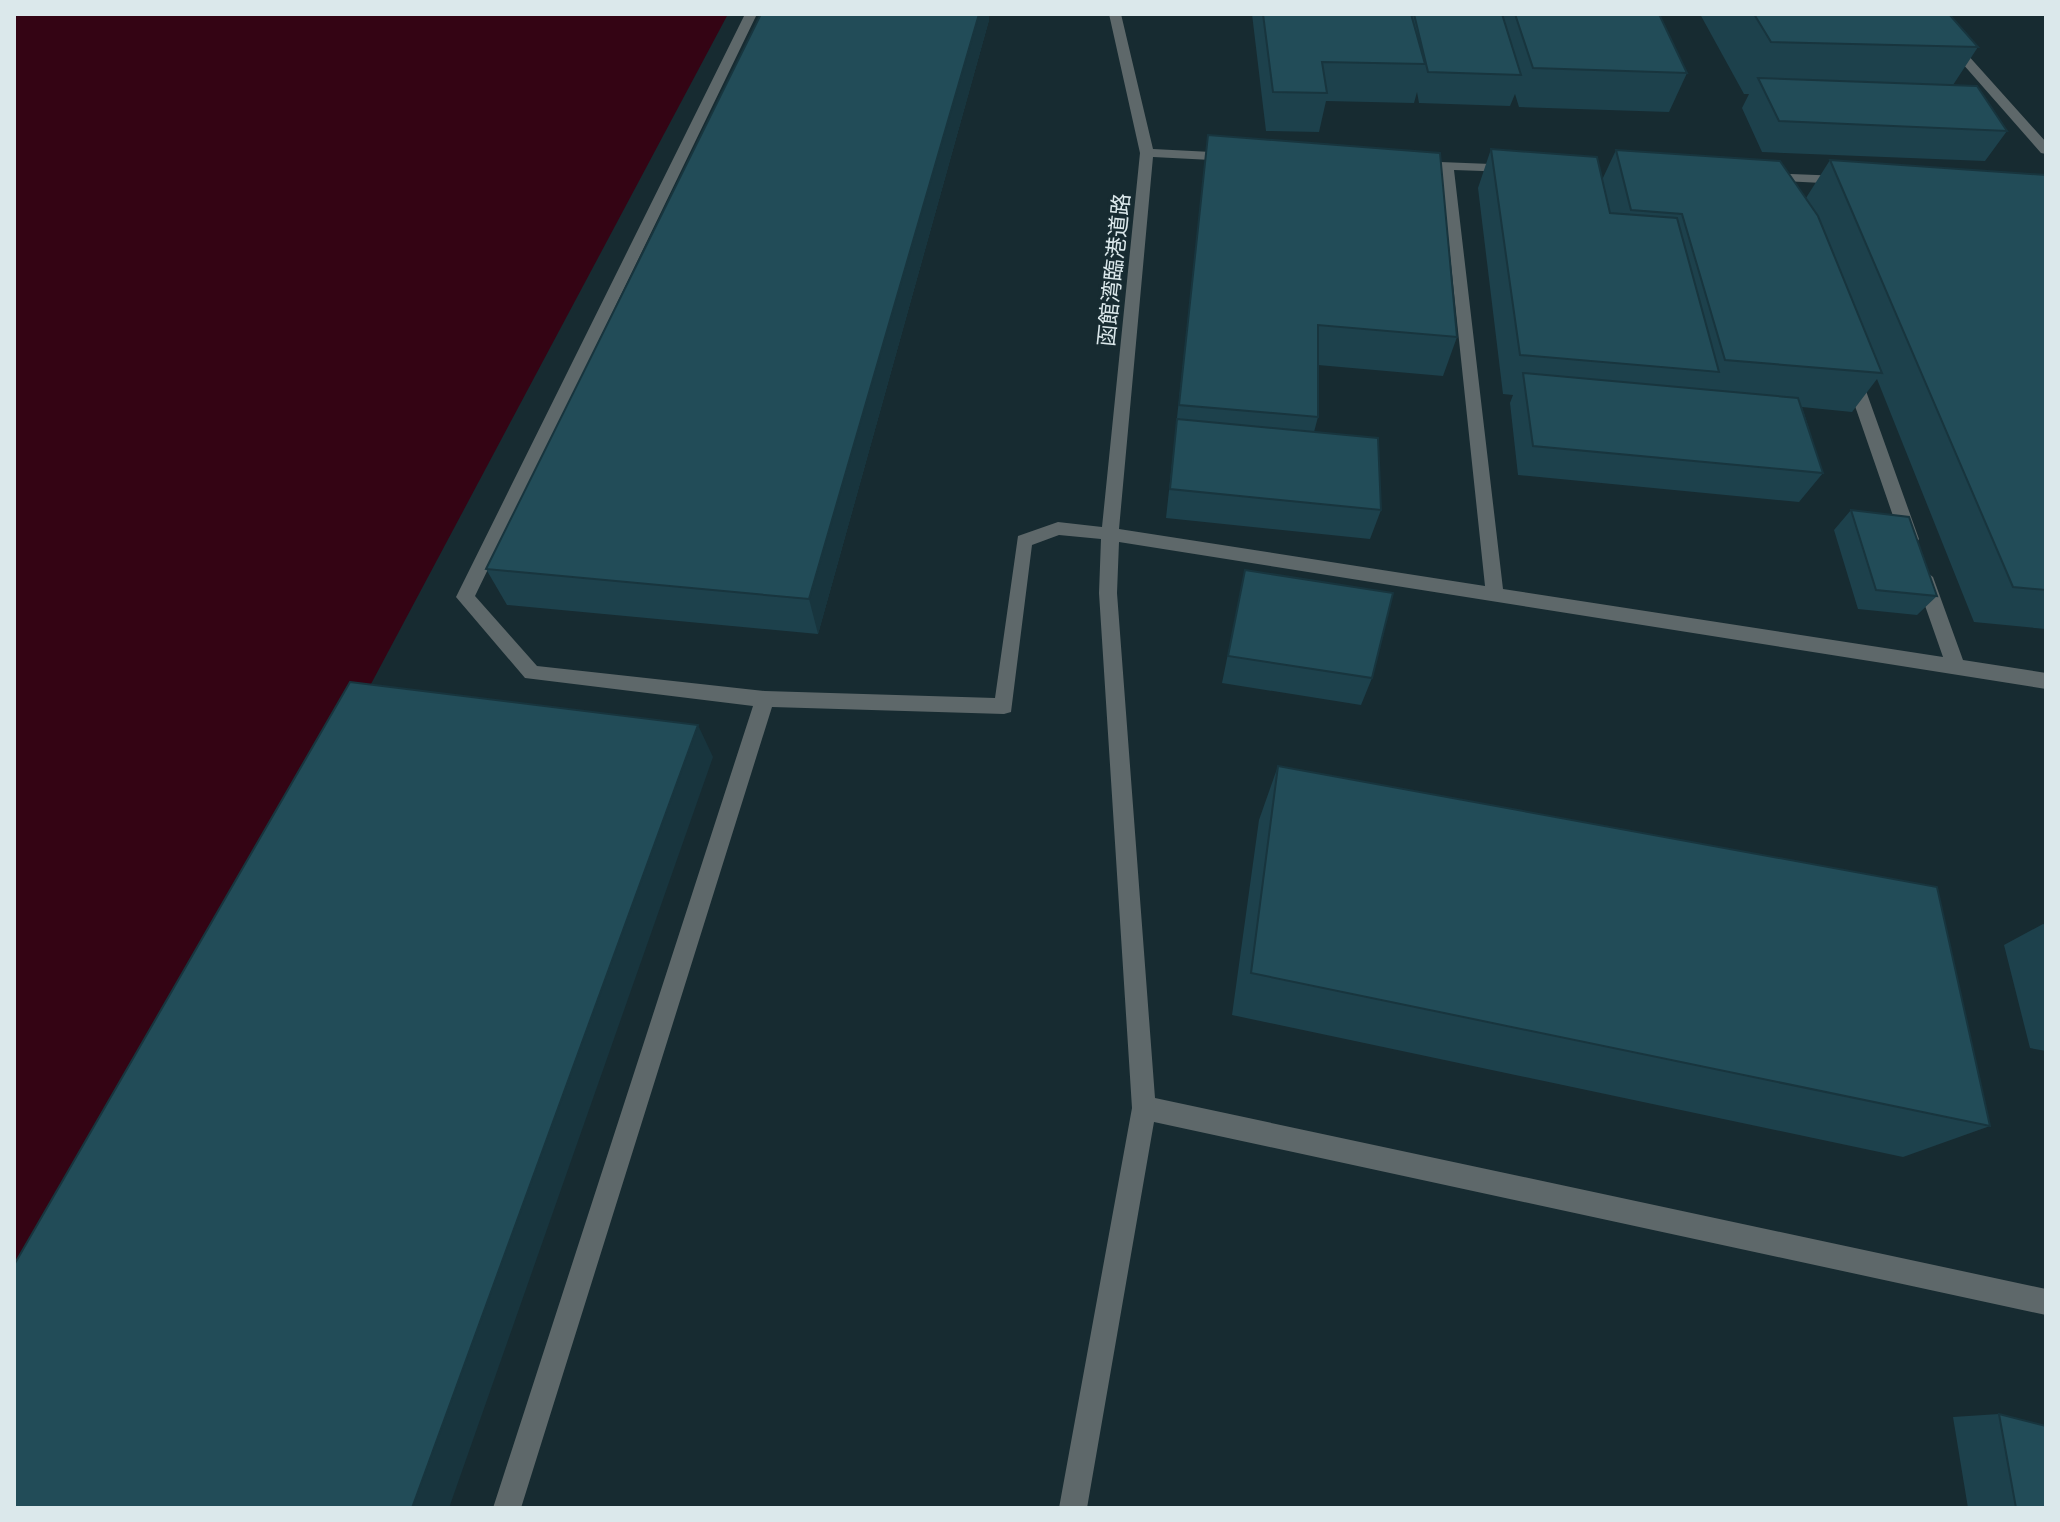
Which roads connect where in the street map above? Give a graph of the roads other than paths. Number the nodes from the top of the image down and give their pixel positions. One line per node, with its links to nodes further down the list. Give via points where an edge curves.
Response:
1 (751, 14): 17 (street, via 465,597 532,673)
2 (1115, 14): 5 (street, 函館湾臨港道路)
3 (1925, 14): 4 (street)
4 (2046, 150)
5 (1147, 153): 6 (street); 13 (street, 函館湾臨港道路)
6 (1242, 157)
7 (1400, 164): 8 (street)
8 (1447, 166): 9 (street); 14 (street)
9 (1527, 169)
10 (1750, 177): 11 (street, via 1785,185)
11 (1858, 181)
12 (1845, 356): 15 (street)
13 (1110, 534): 14 (street); 17 (street, via 1058,528 1024,541 1004,706); 18 (street, 函館湾臨港道路, via 1108,593)
14 (1495, 596): 15 (street)
15 (1956, 667): 16 (street)
16 (2046, 681)
17 (765, 699): 20 (street)
18 (1144, 1108): 19 (street); 21 (street, 函館湾臨港道路)
19 (2046, 1302)
20 (507, 1508)
21 (1073, 1508)

